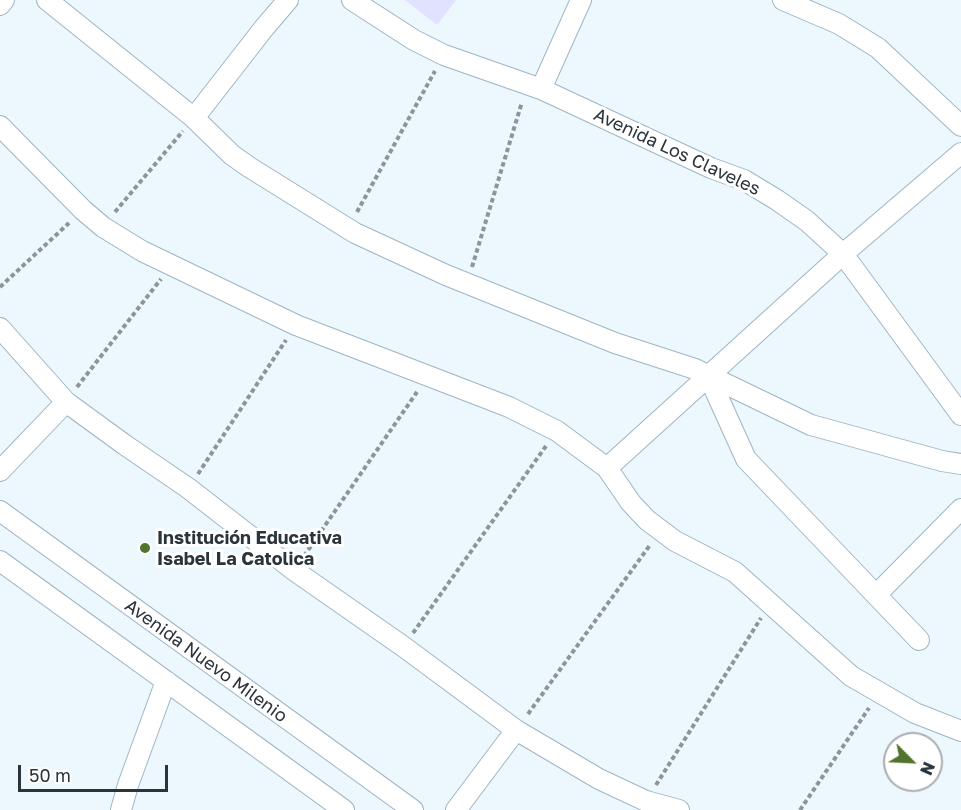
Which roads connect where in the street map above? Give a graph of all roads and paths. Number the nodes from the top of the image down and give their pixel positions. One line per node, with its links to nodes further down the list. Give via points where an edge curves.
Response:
1 (4, 0): 7 (street)
2 (47, 0): 10 (street)
3 (288, 0): 10 (street)
4 (352, 0): 8 (street, Avenida Los Claveles)
5 (581, 0): 9 (street)
6 (783, 0): 11 (street, via 839,24 878,48)
7 (0, 5)
8 (444, 55): 9 (street, Avenida Los Claveles); 17 (path)
9 (534, 86): 18 (street, Avenida Los Claveles, via 759,189 807,221); 20 (path)
10 (194, 118): 16 (path); 17 (street, via 232,155)
11 (958, 123): 13 (street)
12 (0, 126): 15 (street)
13 (961, 140)
14 (961, 153): 18 (street)
15 (83, 210): 16 (street); 21 (path)
16 (103, 227): 19 (street)
17 (348, 229): 20 (street)
18 (843, 254): 24 (street); 27 (street, Avenida Los Claveles)
19 (172, 264): 22 (street); 26 (path)
20 (467, 284): 24 (street)
21 (0, 287)
22 (296, 324): 25 (street); 32 (path)
23 (0, 328): 26 (street)
24 (708, 375): 29 (street, via 811,425); 30 (street); 38 (street, via 746,459)
25 (429, 377): 28 (street, via 508,407); 37 (path)
26 (66, 402): 31 (street); 32 (street)
27 (961, 415)
28 (557, 431): 30 (street); 41 (path)
29 (961, 464)
30 (608, 468): 35 (street, via 631,503)
31 (0, 471)
32 (188, 488): 37 (street)
33 (961, 509): 38 (street)
34 (0, 511): 49 (street, Avenida Nuevo Milenio)
35 (661, 530): 39 (street, via 735,572); 44 (path)
36 (0, 561): 42 (street)
37 (295, 571): 41 (street)
38 (876, 595): 40 (street)
39 (771, 603): 43 (street, via 851,676); 46 (path)
40 (919, 640)
41 (404, 647): 44 (street)
42 (166, 681): 47 (street); 48 (street)
43 (880, 693): 45 (street, via 915,713); 52 (path)
44 (516, 730): 46 (street, via 599,779); 50 (street)
45 (961, 731)
46 (646, 801): 51 (street)
47 (121, 810)
48 (344, 810)
49 (412, 810)
50 (456, 810)
51 (679, 810)
52 (800, 810)

